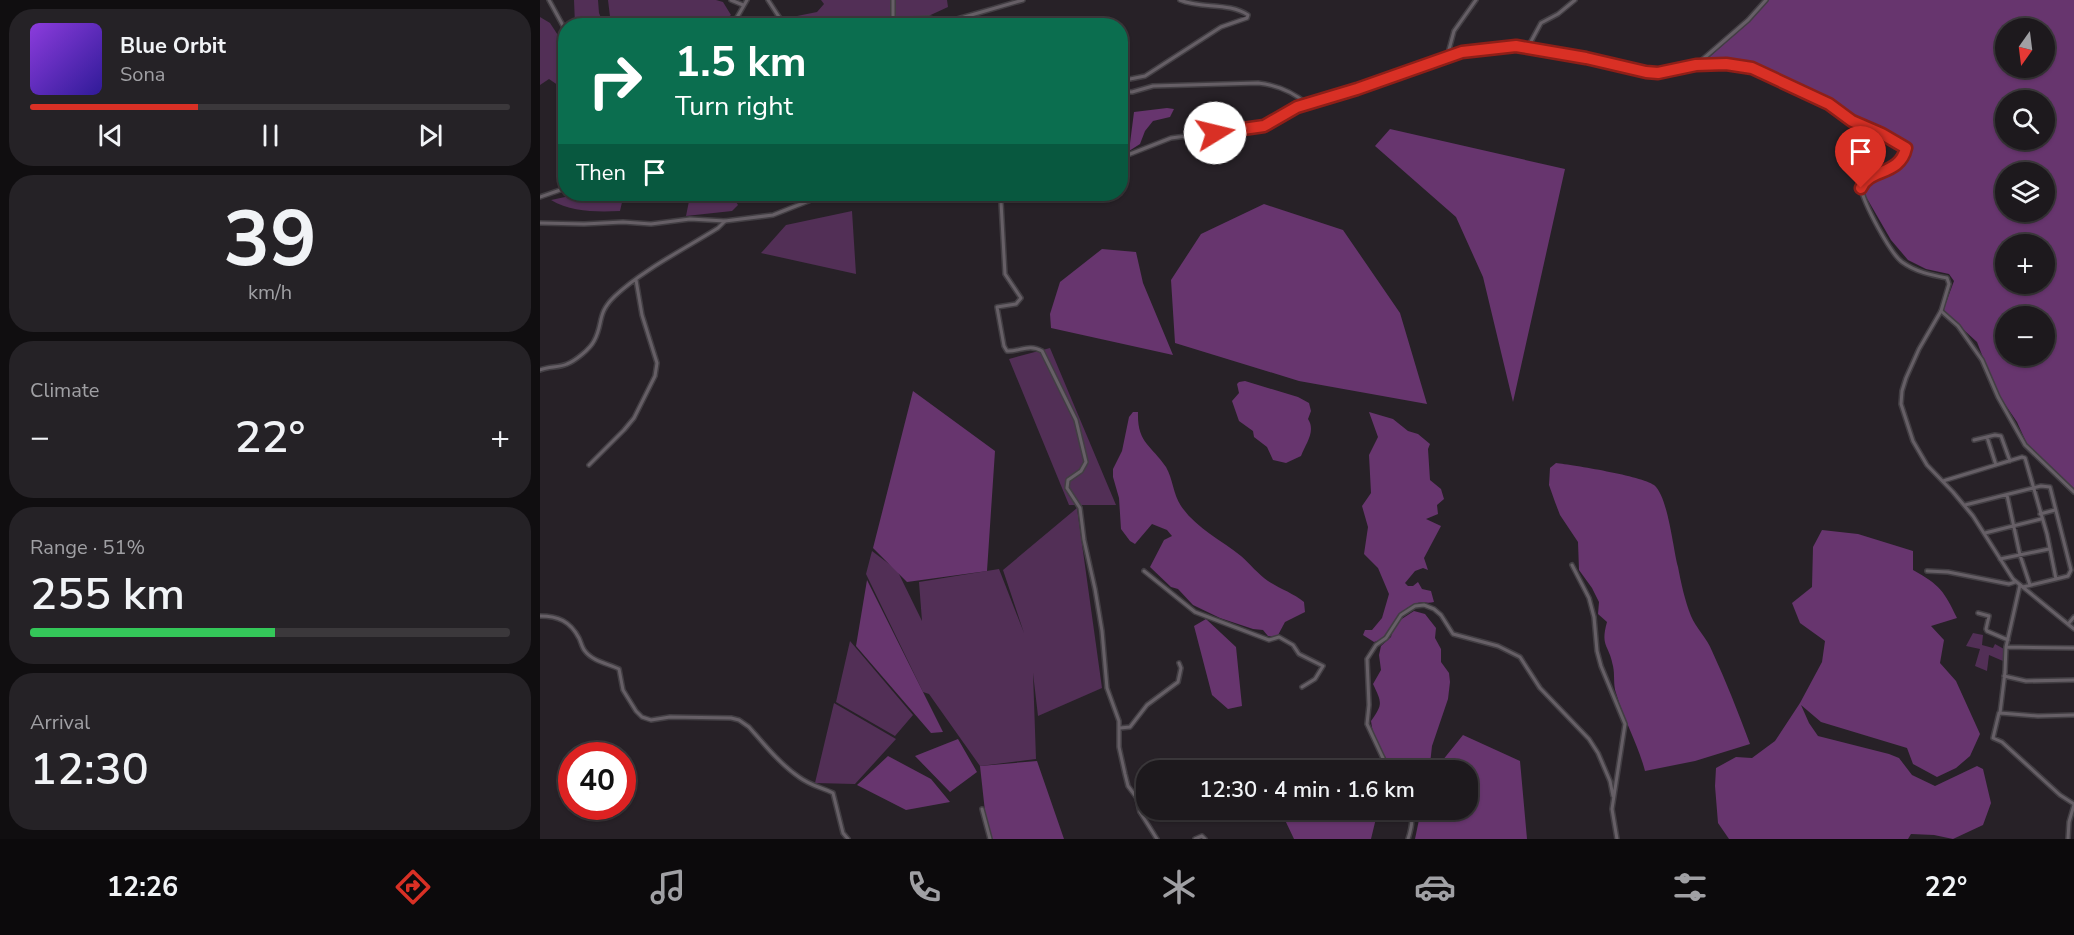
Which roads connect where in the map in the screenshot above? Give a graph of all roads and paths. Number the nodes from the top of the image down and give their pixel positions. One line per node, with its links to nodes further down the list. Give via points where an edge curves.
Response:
1 (549, 0): 12 (street)
2 (731, 0): 11 (street)
3 (747, 0): 11 (street)
4 (768, 0): 14 (street)
5 (893, 0): 15 (street)
6 (1023, 0): 16 (street)
7 (1180, 0): 20 (street, via 1226,7 1248,15 1221,27 1145,76)
8 (1476, 0): 18 (street, via 1454,31)
9 (1575, 0): 17 (street, via 1541,22)
10 (1766, 0): 19 (street)
11 (743, 5): 13 (street)
12 (559, 18)
13 (736, 18)
14 (780, 18)
15 (895, 18)
16 (961, 18)
17 (1528, 47): 18 (street, via 1493,47); 19 (street, via 1646,72)
18 (1447, 57): 22 (street)
19 (1696, 65): 31 (street, via 1752,68 1829,104 1852,121 1906,148 1904,157 1894,167 1863,183 1862,194 1878,228 1901,261 1923,274 1947,278 1949,284)
20 (1128, 79)
21 (1128, 92): 22 (street, via 1153,86 1258,83 1274,85)
22 (1307, 104): 23 (street, via 1264,126 1171,138)
23 (1128, 155)
24 (558, 191): 25 (street)
25 (540, 197)
26 (808, 201): 28 (street, via 773,215)
27 (1001, 201): 71 (street, via 1005,274 1021,298 1016,304 997,307 1004,346 1010,352 1032,347 1041,351 1076,420 1086,462 1068,480 1067,488 1080,508 1101,624 1107,688)
28 (726, 222): 29 (street, via 690,219 651,224); 30 (street)
29 (540, 223)
30 (636, 280): 32 (street, via 605,305 591,345 567,364); 36 (street, via 657,363 655,376 634,418)
31 (1941, 311): 38 (street, via 1906,378 1901,404 1913,441 1927,465); 40 (street, via 1958,326 1982,360 2025,445)
32 (540, 370)
33 (1987, 437): 34 (street); 35 (street, via 2001,436); 37 (street)
34 (1974, 440)
35 (2010, 461): 37 (street); 39 (street, via 2025,458)
36 (589, 465)
37 (1996, 465): 38 (street)
38 (1943, 481): 42 (street)
39 (2033, 489): 41 (street); 43 (street, via 2049,487); 44 (street)
40 (2074, 492)
41 (2007, 495): 42 (street); 45 (street)
42 (1965, 505): 46 (street)
43 (2055, 510): 44 (street); 53 (street, via 2071,570 2068,576)
44 (2040, 516): 45 (street); 47 (street)
45 (2014, 525): 46 (street); 48 (street)
46 (1985, 533): 49 (street)
47 (2049, 549): 48 (street); 53 (street)
48 (2020, 555): 49 (street); 55 (street)
49 (2000, 559): 54 (street)
50 (1572, 565): 73 (street, via 1589,598 1600,666 1625,724)
51 (1927, 571): 54 (street)
52 (1144, 572): 68 (street, via 1195,612 1269,640 1279,637 1299,654 1323,666 1315,679)
53 (2056, 579): 55 (street)
54 (2015, 582): 56 (street)
55 (2030, 585): 56 (street)
56 (2021, 586): 60 (street); 62 (street)
57 (1978, 613): 62 (street, via 1989,616 1987,632)
58 (540, 616): 78 (street, via 566,620 585,653 619,669 623,690 642,717 739,720 798,777 833,793)
59 (2074, 617): 60 (street)
60 (2069, 623): 61 (street)
61 (2074, 629)
62 (2008, 640): 63 (street)
63 (2006, 647): 64 (street); 66 (street)
64 (2074, 648)
65 (1179, 663): 71 (street, via 1178,682 1147,705 1130,727)
66 (2004, 676): 67 (street, via 2026,681); 69 (street)
67 (2074, 680)
68 (1302, 687)
69 (2000, 713): 70 (street); 74 (street, via 1993,738)
70 (2074, 715)
71 (1120, 728): 80 (street, via 1119,747 1128,786)
72 (1384, 760): 73 (street, via 1367,724 1366,659 1401,615 1424,605 1441,615 1453,634 1498,646 1520,657 1540,688 1589,739 1610,781)
73 (1613, 796): 84 (street, via 1612,821)
74 (2074, 805): 77 (street)
75 (982, 809): 79 (street)
76 (1411, 820): 83 (street)
77 (2072, 822): 85 (street)
78 (848, 839)
79 (990, 839)
80 (1157, 839)
81 (1195, 839): 82 (street)
82 (1205, 839)
83 (1408, 839)
84 (1617, 839)
85 (2068, 839)

